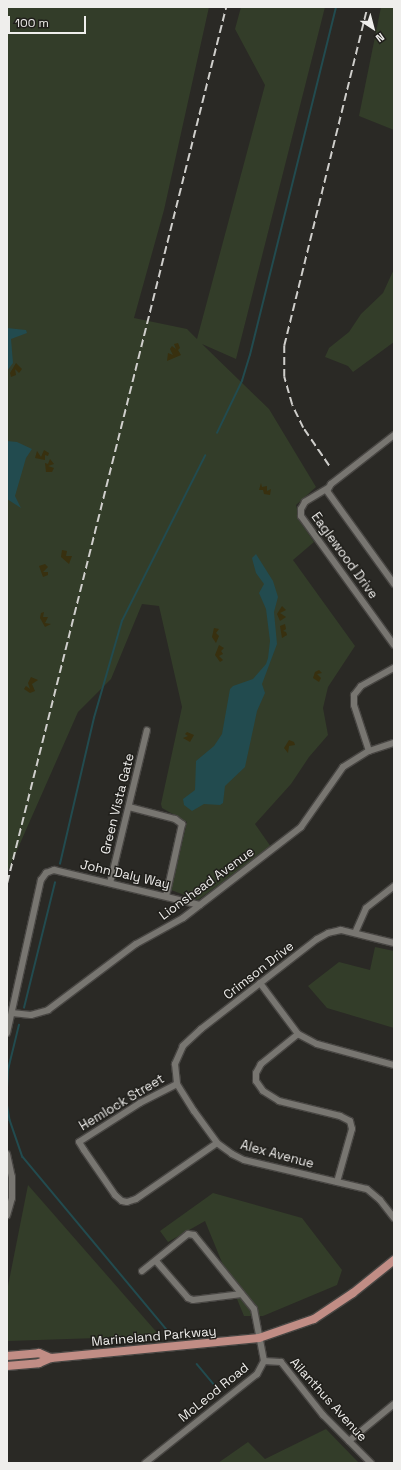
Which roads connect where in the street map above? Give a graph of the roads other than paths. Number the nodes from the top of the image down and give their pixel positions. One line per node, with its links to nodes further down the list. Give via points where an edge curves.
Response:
1 (394, 435): 2 (street)
2 (328, 489): 3 (street); 4 (street, Eaglewood Drive, via 305,502 301,508 301,516)
3 (394, 584)
4 (394, 645)
5 (394, 668): 8 (street, via 362,685 354,695 354,705)
6 (147, 730): 9 (street, Green Vista Gate)
7 (394, 743): 8 (street, Lionshead Avenue)
8 (369, 751): 13 (street, Lionshead Avenue, via 339,771 301,827)
9 (129, 807): 10 (street, Green Vista Gate); 12 (street, via 175,819 182,824)
10 (110, 883): 12 (street, John Daly Way); 17 (street, John Daly Way, via 54,870 46,873 41,880)
11 (394, 886): 14 (street, via 366,908)
12 (166, 896): 13 (street, John Daly Way)
13 (200, 905): 17 (street, Lionshead Avenue, via 174,924 136,944 48,1010 30,1015)
14 (355, 933): 15 (street, Crimson Drive); 16 (street, Crimson Drive, via 341,930 328,933)
15 (394, 943)
16 (260, 983): 19 (street); 21 (street, Crimson Drive, via 183,1046 175,1064)
17 (12, 1013): 18 (street)
18 (7, 1033)
19 (298, 1034): 20 (street, via 317,1044 370,1056); 24 (street, via 262,1064 256,1073 256,1081 263,1091 280,1101 340,1116 350,1121 352,1130)
20 (394, 1065)
21 (177, 1084): 22 (street, Alex Avenue); 22 (street, Hemlock Street, via 140,1103 79,1142 116,1195 127,1202 136,1199)
22 (217, 1143): 24 (street, Alex Avenue, via 244,1160)
23 (7, 1154): 25 (street, via 12,1177 12,1198)
24 (337, 1182): 26 (street, Alex Avenue, via 367,1189 380,1200)
25 (7, 1215)
26 (394, 1218)
27 (394, 1260): 31 (main road, via 348,1297 314,1319)
28 (156, 1261): 29 (street); 30 (street, via 188,1298 193,1300); 30 (street, McLeod Road, via 191,1234)
29 (142, 1271)
30 (242, 1294): 31 (street, McLeod Road, via 254,1308)
31 (259, 1338): 33 (main road, Marineland Parkway); 34 (street, McLeod Road)
32 (7, 1356): 33 (main road, Marineland Parkway, via 39,1354)
33 (51, 1358): 35 (main road, Marineland Parkway, via 39,1363)
34 (264, 1362): 37 (street, Ailanthus Avenue, via 280,1362); 38 (street, McLeod Road, via 257,1374)
35 (7, 1366)
36 (394, 1404): 37 (street)
37 (349, 1441): 39 (street, Ailanthus Avenue)
38 (145, 1463)
39 (371, 1463)

